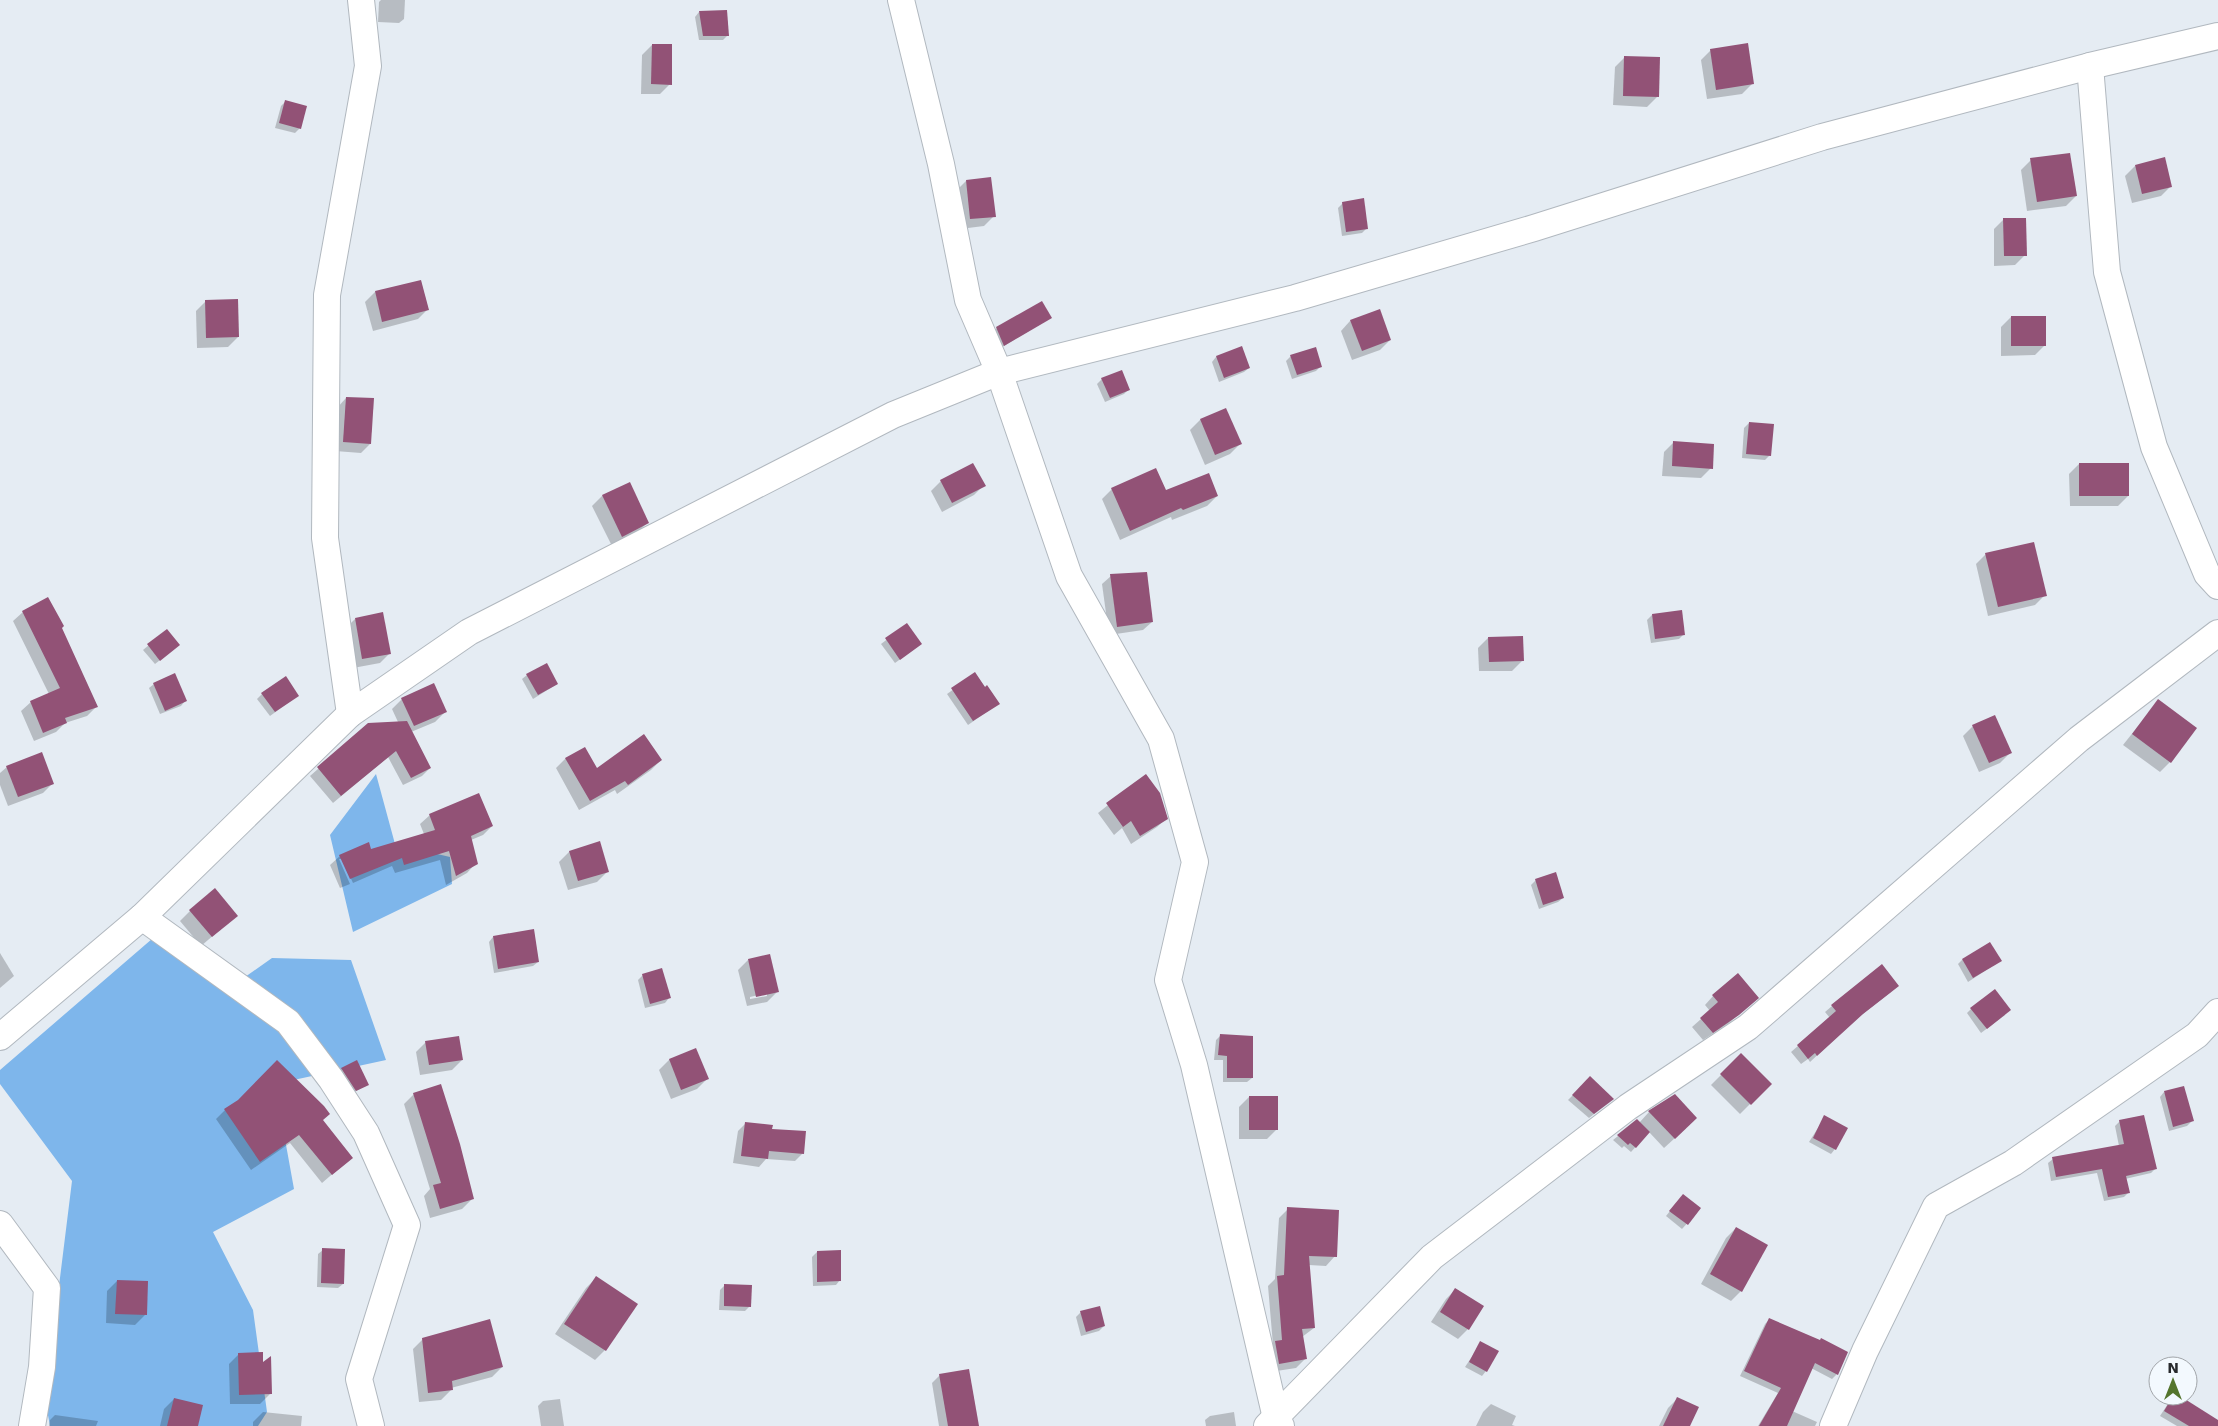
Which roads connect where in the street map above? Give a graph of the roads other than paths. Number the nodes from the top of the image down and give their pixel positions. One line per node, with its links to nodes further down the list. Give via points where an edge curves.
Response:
1 (361, 0): 8 (street, via 368,66 327,295 325,538)
2 (901, 0): 5 (street, via 941,164 968,300)
3 (2218, 36): 4 (street)
4 (2090, 66): 5 (street, via 1822,137 1534,228 1295,298); 6 (street, via 2108,272 2154,447 2207,574)
5 (999, 372): 8 (street, via 893,415 469,632); 13 (street, via 1069,576 1161,740 1195,862 1168,980 1194,1065)
6 (2218, 586)
7 (2218, 633): 13 (street, via 2079,740 1748,1027 1628,1107 1432,1258)
8 (350, 714): 9 (street)
9 (142, 917): 11 (street); 15 (street, via 288,1022 366,1133 407,1226 359,1379)
10 (2218, 1012): 16 (street, via 2197,1035 2013,1163 1936,1206)
11 (0, 1037)
12 (0, 1224): 14 (street, via 47,1288 42,1367)
13 (1275, 1423)
14 (32, 1426)
15 (371, 1426)
16 (1832, 1426)

